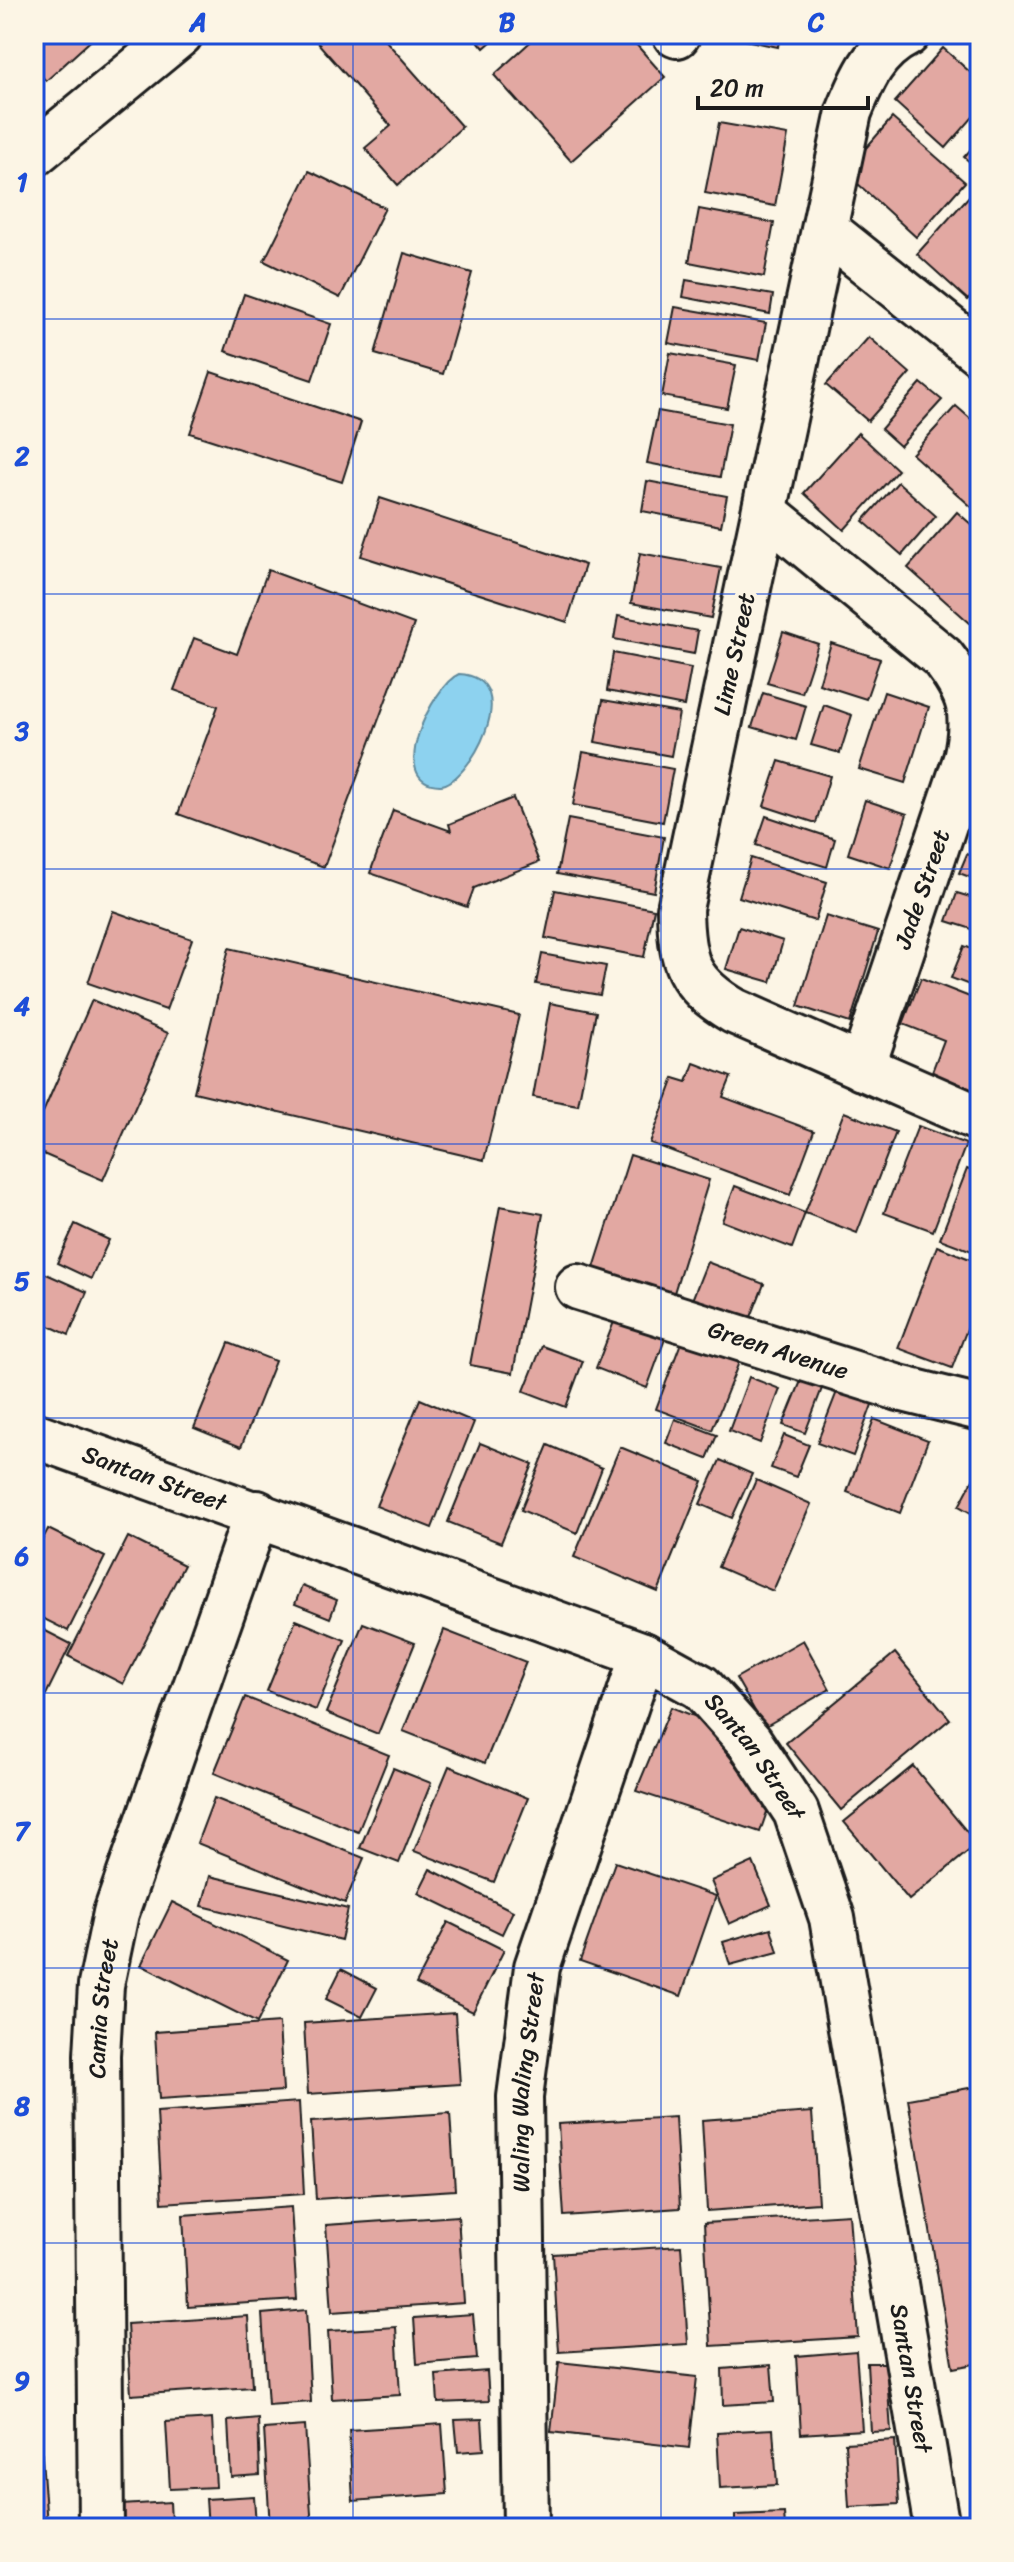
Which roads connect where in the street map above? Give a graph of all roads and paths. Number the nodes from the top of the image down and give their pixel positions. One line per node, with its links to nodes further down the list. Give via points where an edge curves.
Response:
1 (180, 34): 3 (street)
2 (907, 34): 4 (street, Lime Street, via 890,42 866,72 849,112)
3 (34, 154)
4 (826, 230): 5 (street); 6 (street, Lime Street)
5 (980, 353)
6 (765, 512): 7 (street, Jade Street, via 942,657 970,701 973,727 966,759); 7 (street, Lime Street, via 680,909 681,948 689,973 709,996)
7 (862, 1068): 8 (street, Lime Street)
8 (980, 1119)
9 (578, 1287): 10 (street, Green Avenue, via 899,1388)
10 (980, 1408)
11 (34, 1435): 12 (street, Santan Street)
12 (257, 1513): 13 (street, Santan Street); 14 (street, Camia Street, via 116,1913 101,1985)
13 (643, 1655): 15 (street, Waling Waling Street, via 537,1967 526,2033 520,2097); 16 (street, Santan Street, via 701,1687 750,1742 796,1812 832,1918)
14 (101, 2528)
15 (526, 2528)
16 (937, 2528)

